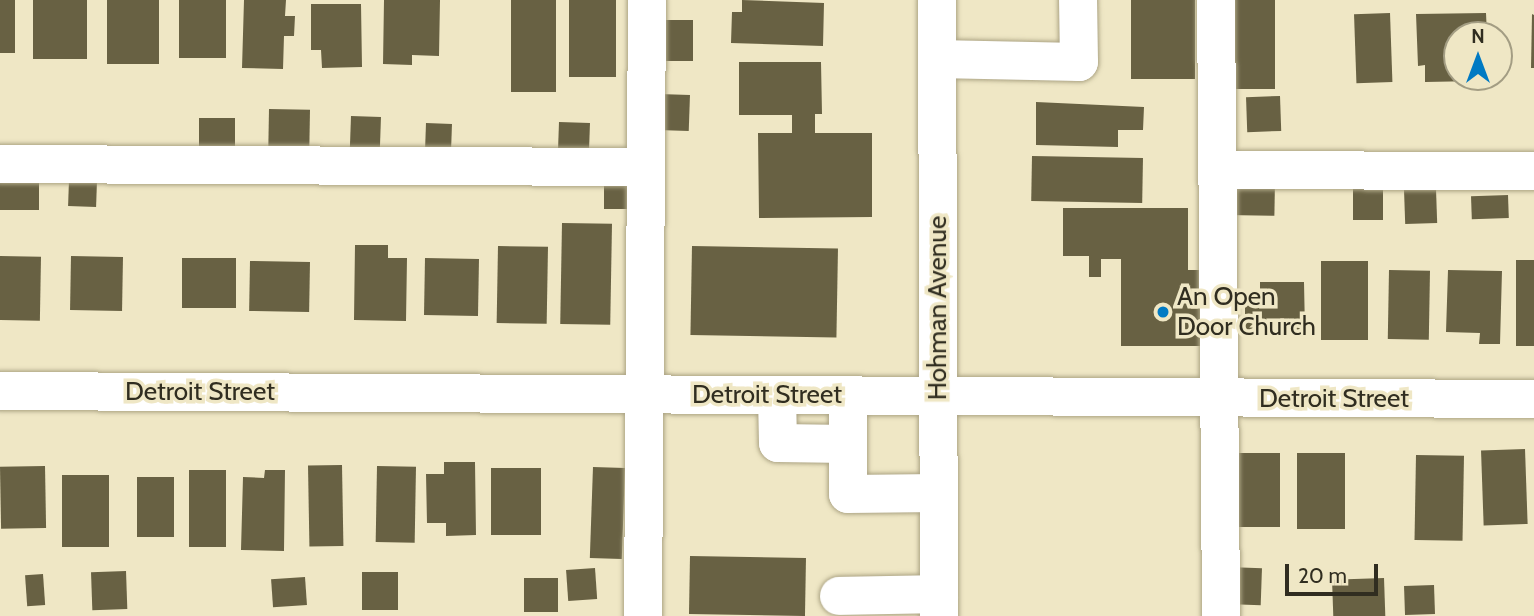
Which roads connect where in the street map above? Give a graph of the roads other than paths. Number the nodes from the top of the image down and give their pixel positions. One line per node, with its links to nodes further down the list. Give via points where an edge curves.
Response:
1 (647, 0): 7 (street)
2 (937, 0): 5 (street, Hohman Avenue)
3 (1078, 0): 5 (street, via 1079,62)
4 (1216, 0): 8 (street)
5 (937, 58): 14 (street, Hohman Avenue)
6 (0, 164): 7 (street)
7 (646, 167): 11 (street)
8 (1217, 170): 9 (street); 15 (street)
9 (1534, 171)
10 (0, 391): 11 (street, Detroit Street)
11 (645, 394): 12 (street, Detroit Street); 21 (street)
12 (777, 395): 13 (street, Detroit Street); 17 (street, via 778,443)
13 (848, 396): 14 (street, Detroit Street); 17 (street)
14 (938, 397): 15 (street, Detroit Street); 18 (street, Hohman Avenue)
15 (1219, 398): 16 (street, Detroit Street); 22 (street)
16 (1534, 400)
17 (848, 444): 18 (street, via 848,494)
18 (939, 493): 20 (street, Hohman Avenue)
19 (839, 596): 20 (street)
20 (939, 605)
21 (643, 616)
22 (1221, 616)

